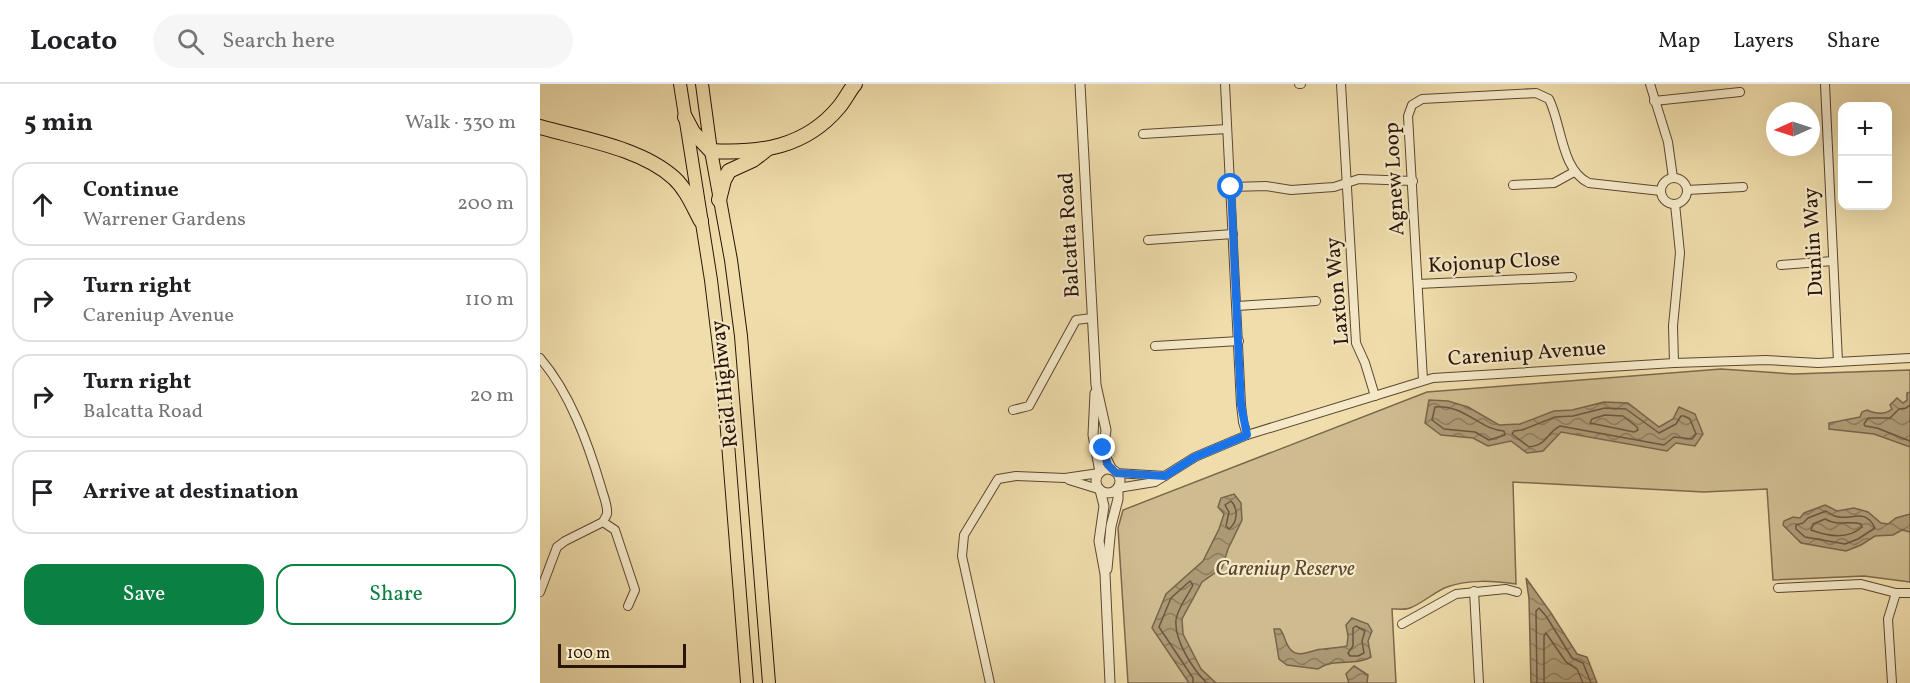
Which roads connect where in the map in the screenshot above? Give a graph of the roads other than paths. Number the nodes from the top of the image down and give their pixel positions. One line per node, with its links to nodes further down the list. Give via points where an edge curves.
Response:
1 (680, 84): 11 (highway, Reid Highway)
2 (702, 84): 16 (highway, Reid Highway)
3 (855, 84): 15 (highway, via 818,128)
4 (1080, 84): 37 (street, Balcatta Road)
5 (1225, 84): 13 (street)
6 (1341, 84): 20 (street, Laxton Way)
7 (1650, 84): 10 (street)
8 (1825, 84): 31 (street, Dunlin Way)
9 (1740, 92): 10 (street)
10 (1654, 101): 18 (street, via 1668,142)
11 (685, 117): 16 (highway); 28 (highway, Reid Highway)
12 (540, 127): 28 (highway, via 631,153 660,167 684,190)
13 (1227, 129): 14 (street); 22 (street)
14 (1143, 134)
15 (766, 150): 16 (highway); 26 (highway, via 729,171)
16 (711, 151): 26 (highway, Reid Highway)
17 (1574, 172): 19 (street, Agnew Loop, via 1549,99 1536,93 1422,99 1412,105 1408,116); 21 (street, via 1554,183); 25 (street, via 1589,183)
18 (1673, 178): 24 (street, via 1684,183); 25 (street, via 1664,182)
19 (1413, 181): 20 (street, via 1377,178); 34 (street, Agnew Loop)
20 (1348, 182): 22 (street, via 1316,189); 46 (street, Laxton Way, via 1356,343)
21 (1513, 185)
22 (1231, 187): 29 (street)
23 (1743, 187): 24 (street)
24 (1687, 190): 27 (street, via 1684,200)
25 (1661, 191): 27 (street, via 1667,202)
26 (719, 200): 66 (highway, Reid Highway, via 741,336)
27 (1675, 204): 43 (street, via 1680,253 1673,326)
28 (701, 221): 65 (highway, Reid Highway, via 723,380)
29 (1233, 234): 30 (street); 36 (street)
30 (1148, 240)
31 (1833, 261): 32 (street); 42 (street, Dunlin Way)
32 (1781, 265)
33 (1572, 277): 34 (street, Kojonup Close)
34 (1418, 284): 44 (street, Agnew Loop)
35 (1316, 301): 36 (street)
36 (1237, 306): 38 (street)
37 (1092, 318): 45 (street, Balcatta Road); 47 (street, via 1076,320 1029,406)
38 (1239, 341): 39 (street); 48 (street, via 1241,405)
39 (1155, 346)
40 (540, 358): 55 (street, via 560,385 578,423 606,504)
41 (1910, 358): 42 (street, Careniup Avenue)
42 (1838, 362): 43 (street, Careniup Avenue)
43 (1674, 363): 44 (street, Careniup Avenue)
44 (1424, 380): 46 (street, Careniup Avenue)
45 (1096, 385): 49 (street, Balcatta Road, via 1106,430 1103,452); 50 (street, Balcatta Road, via 1093,435)
46 (1375, 396): 48 (street, Careniup Avenue)
47 (1013, 410)
48 (1247, 435): 51 (street, Careniup Avenue, via 1195,457)
49 (1114, 472): 50 (street); 51 (street); 53 (street, via 1119,479)
50 (1100, 473): 52 (street); 54 (street, via 1096,481)
51 (1165, 476): 53 (street, Careniup Avenue, via 1155,482)
52 (1065, 478): 54 (street); 67 (street, via 998,479 964,535 962,556)
53 (1118, 488): 54 (street, via 1110,493); 56 (street)
54 (1099, 490): 56 (street, via 1104,514 1100,541)
55 (603, 522): 59 (street, via 557,547); 63 (street, via 615,530 635,590)
56 (1106, 574): 68 (street)
57 (1778, 588): 61 (street, via 1861,584)
58 (1474, 591): 60 (street); 64 (street, via 1456,594); 69 (street)
59 (540, 592)
60 (1517, 592)
61 (1896, 592): 62 (street); 70 (street, via 1888,619)
62 (1910, 593)
63 (628, 606)
64 (1402, 624)
65 (747, 683)
66 (769, 683)
67 (990, 683)
68 (1110, 683)
69 (1479, 683)
70 (1892, 683)

